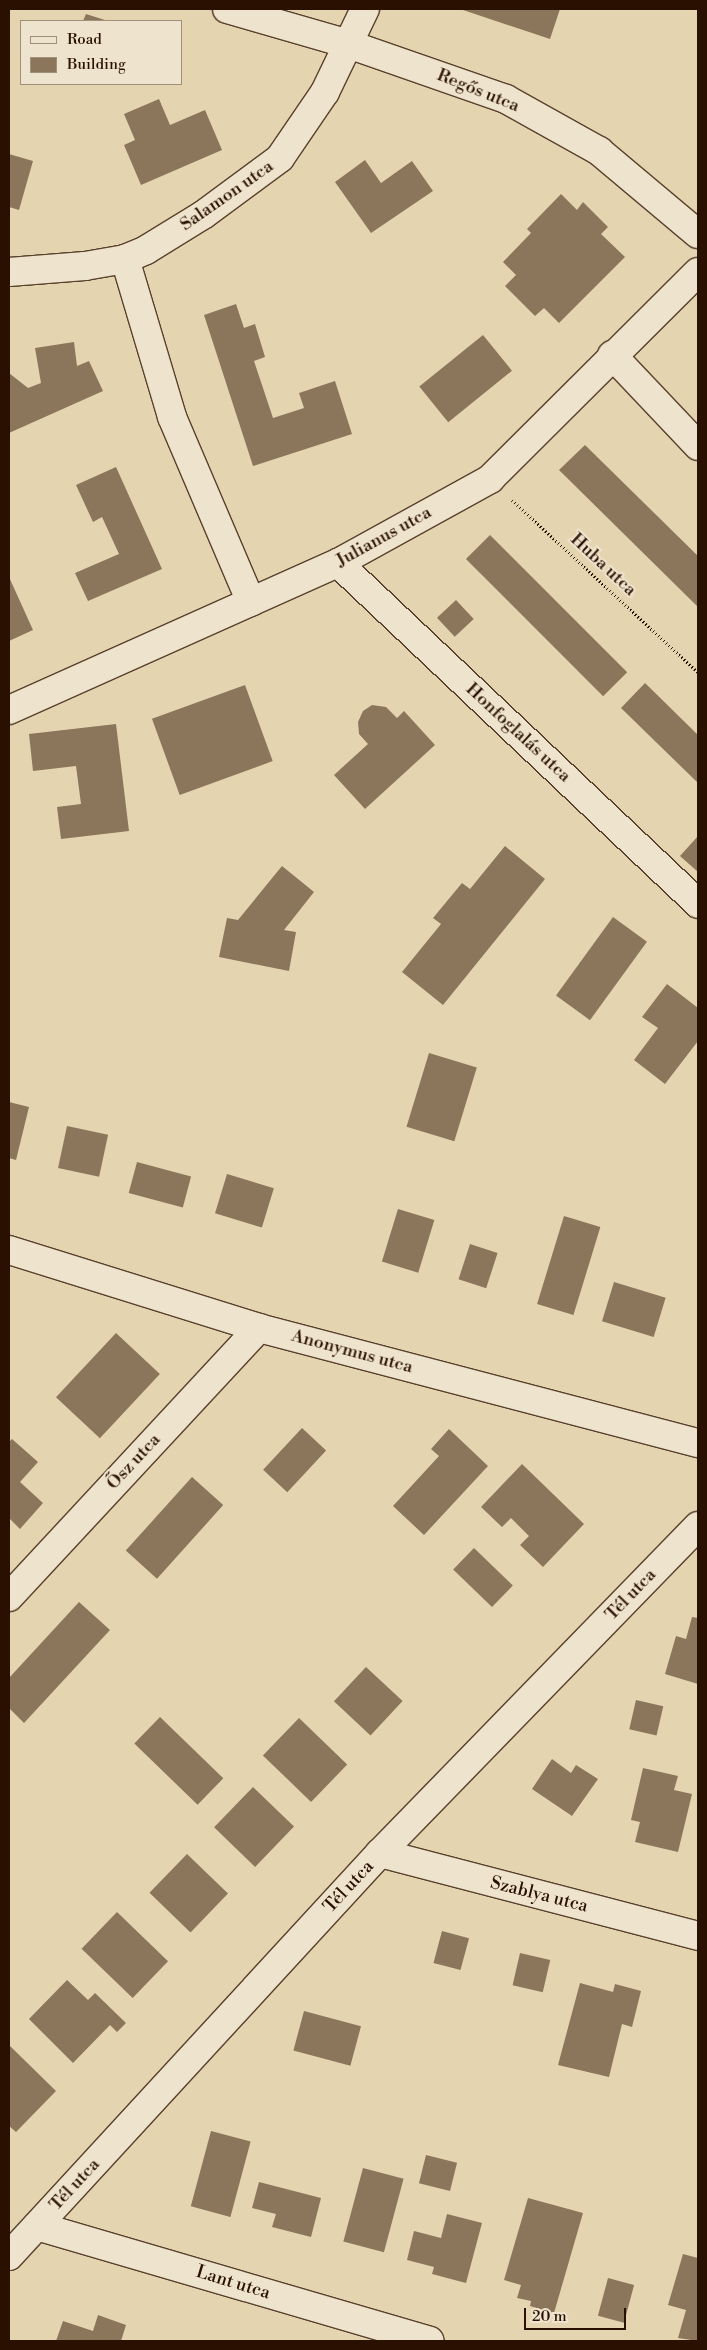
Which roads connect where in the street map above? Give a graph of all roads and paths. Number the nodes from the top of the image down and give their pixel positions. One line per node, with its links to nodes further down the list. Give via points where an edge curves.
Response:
1 (227, 9): 3 (street, Regős utca)
2 (365, 9): 3 (street, Salamon utca)
3 (348, 44): 4 (street, Regős utca, via 506,100 599,151); 5 (street, Salamon utca, via 325,92 280,158 203,215)
4 (698, 234)
5 (125, 259): 6 (street, Salamon utca, via 85,266); 12 (street, via 172,417)
6 (9, 272)
7 (698, 272): 8 (street, Julianus utca)
8 (612, 355): 9 (street); 10 (street, Julianus utca)
9 (698, 446)
10 (490, 479): 11 (street, Julianus utca); 13 (path, Huba utca)
11 (338, 563): 12 (street, Julianus utca); 15 (street, Honfoglalás utca)
12 (251, 602): 14 (street, Julianus utca)
13 (698, 672)
14 (9, 710)
15 (698, 904)
16 (9, 1250): 17 (street, Anonymus utca)
17 (259, 1328): 18 (street, Anonymus utca); 20 (street, Ősz utca)
18 (698, 1443)
19 (698, 1526): 21 (street, Tél utca)
20 (9, 1597)
21 (380, 1853): 22 (street, Szablya utca); 23 (street, Tél utca)
22 (698, 1936)
23 (37, 2226): 24 (street, Tél utca); 25 (street, Lant utca)
24 (9, 2256)
25 (429, 2341)

